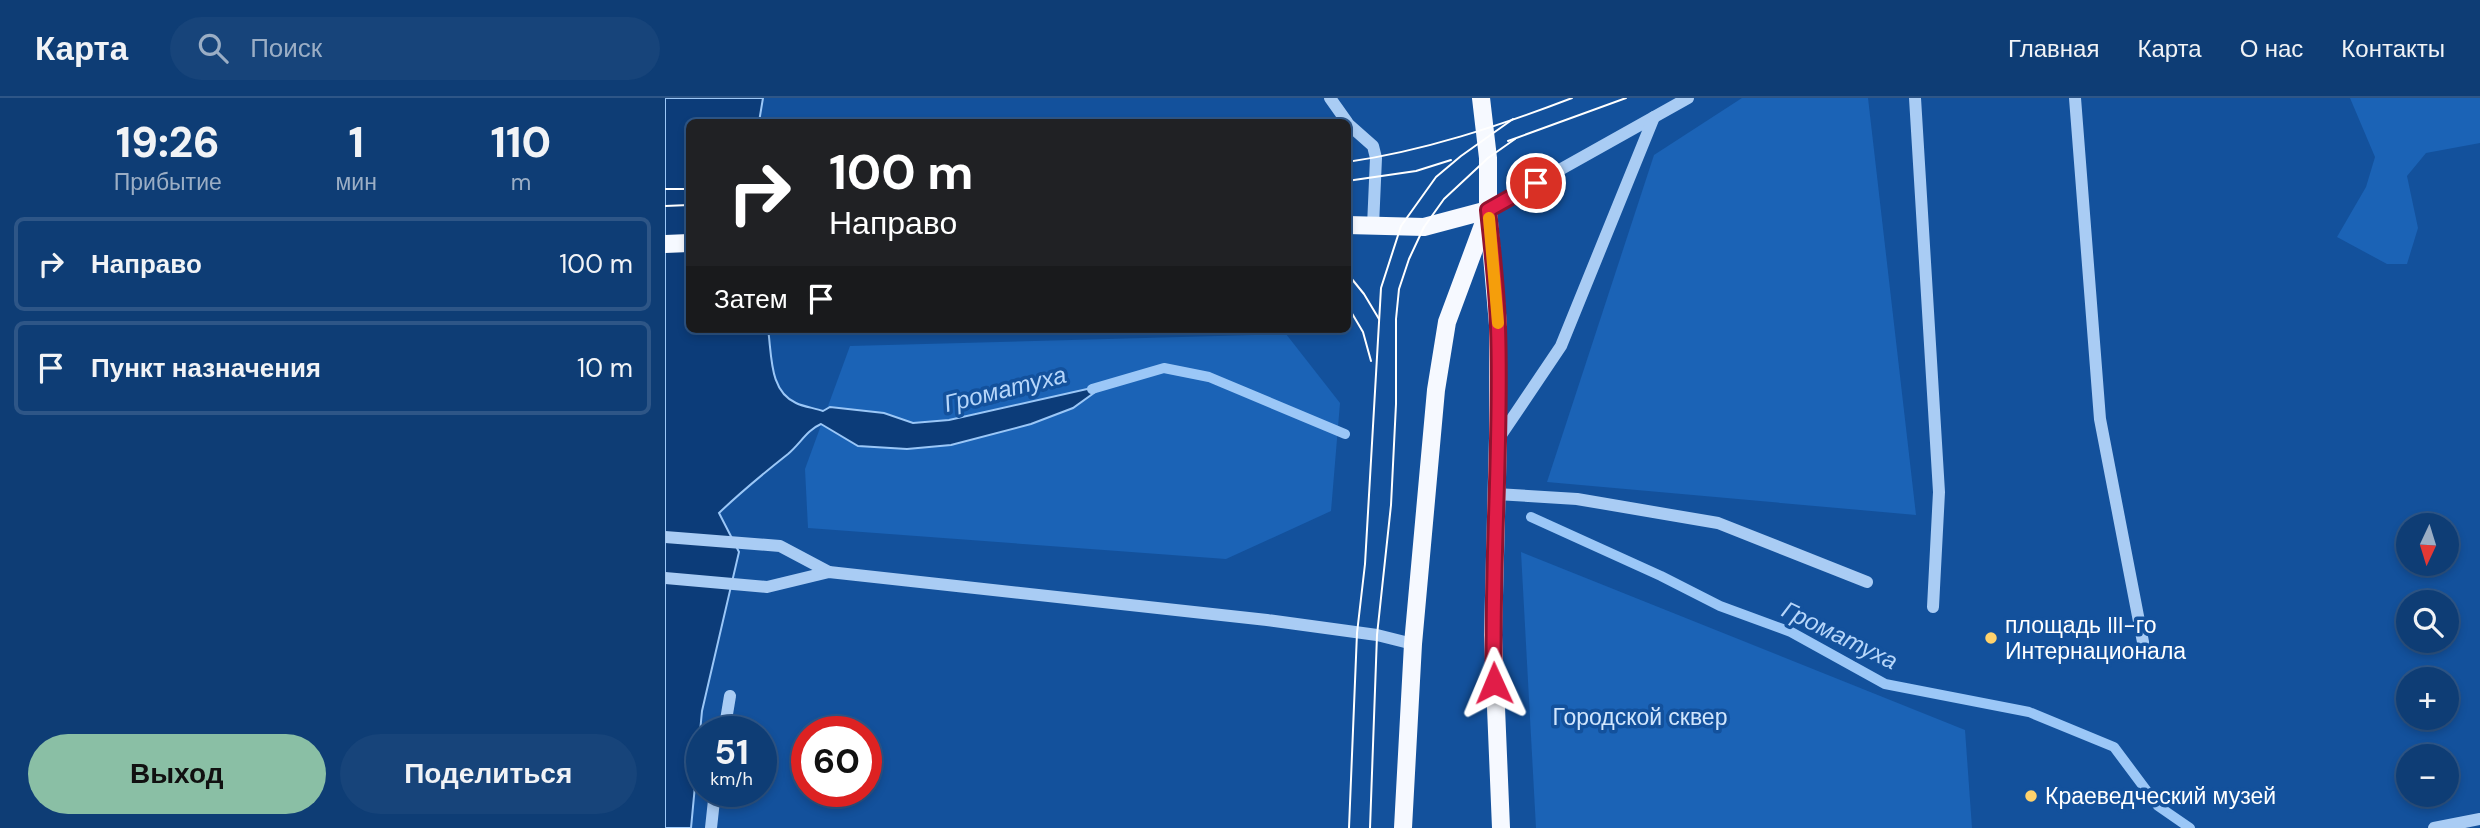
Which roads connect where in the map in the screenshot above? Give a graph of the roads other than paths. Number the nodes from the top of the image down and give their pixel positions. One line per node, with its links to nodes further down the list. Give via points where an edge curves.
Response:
1 (1330, 98): 7 (street)
2 (1481, 98): 9 (main road)
3 (1688, 98): 6 (street)
4 (1915, 98): 20 (street, via 1939,492)
5 (2075, 98): 21 (street, via 2100,419)
6 (1654, 117): 9 (street); 14 (street, via 1560,346)
7 (1344, 119)
8 (1351, 127): 11 (street, via 1373,146 1376,158)
9 (1488, 210): 11 (main road, via 1425,227); 14 (main road, via 1498,325); 22 (main road, via 1447,322 1436,390)
10 (1351, 225): 11 (main road)
11 (1373, 226)
12 (686, 243): 13 (main road)
13 (665, 244)
14 (1499, 438): 15 (main road)
15 (1496, 494): 19 (street, via 1577,499 1718,523); 29 (main road, via 1493,635)
16 (665, 537): 17 (street, via 780,545)
17 (829, 572): 18 (street, via 767,587); 22 (street, via 1267,620)
18 (665, 578)
19 (1867, 582)
20 (1933, 607)
21 (2143, 642)
22 (1413, 644): 28 (main road)
23 (730, 696): 24 (street)
24 (727, 716)
25 (713, 807): 27 (street)
26 (2480, 820): 30 (street)
27 (711, 828)
28 (1403, 828)
29 (1501, 828)
30 (2434, 828)

